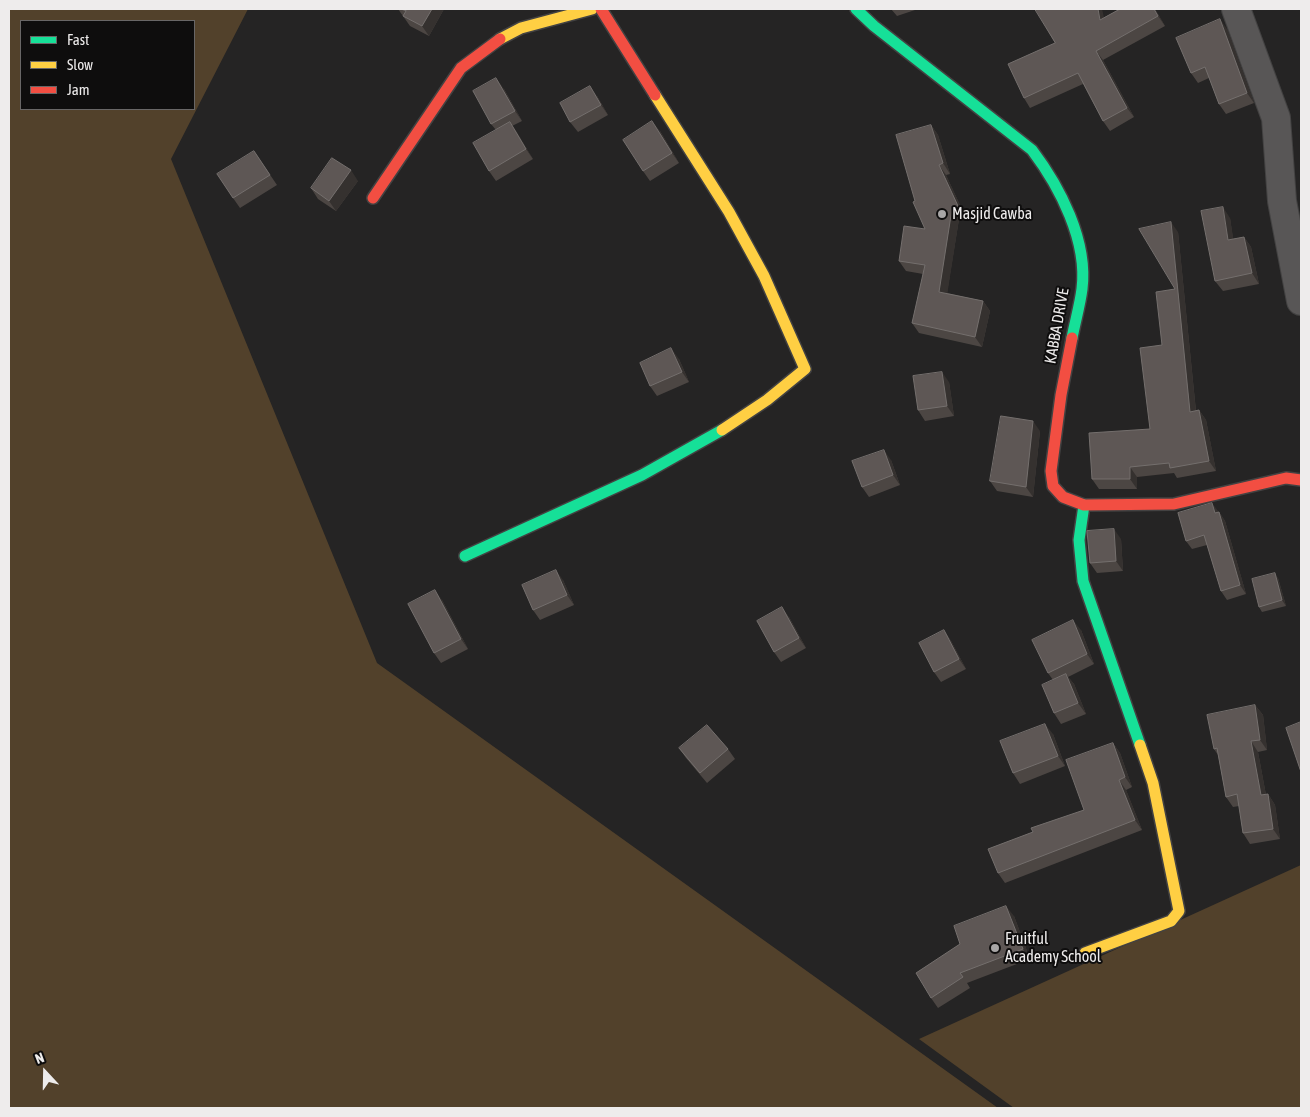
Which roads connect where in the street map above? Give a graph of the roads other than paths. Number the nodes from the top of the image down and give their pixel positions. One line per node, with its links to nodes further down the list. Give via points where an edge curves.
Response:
1 (592, 9): 5 (street, via 521,28 493,43 462,68)
2 (600, 9): 9 (street, via 729,212 764,276 805,369 722,432 644,473)
3 (856, 9): 8 (street, KABBA DRIVE, via 1032,150 1052,176 1070,215 1079,246 1082,286 1061,395 1052,478 1053,486 1063,498)
4 (1236, 9): 6 (street, via 1276,118 1282,201)
5 (373, 198)
6 (1301, 301)
7 (1301, 480): 8 (street, KABBA DRIVE, via 1286,478 1174,504)
8 (1084, 505): 10 (street, via 1077,538 1086,594 1153,783 1179,911 1171,921)
9 (465, 556)
10 (1085, 953)

